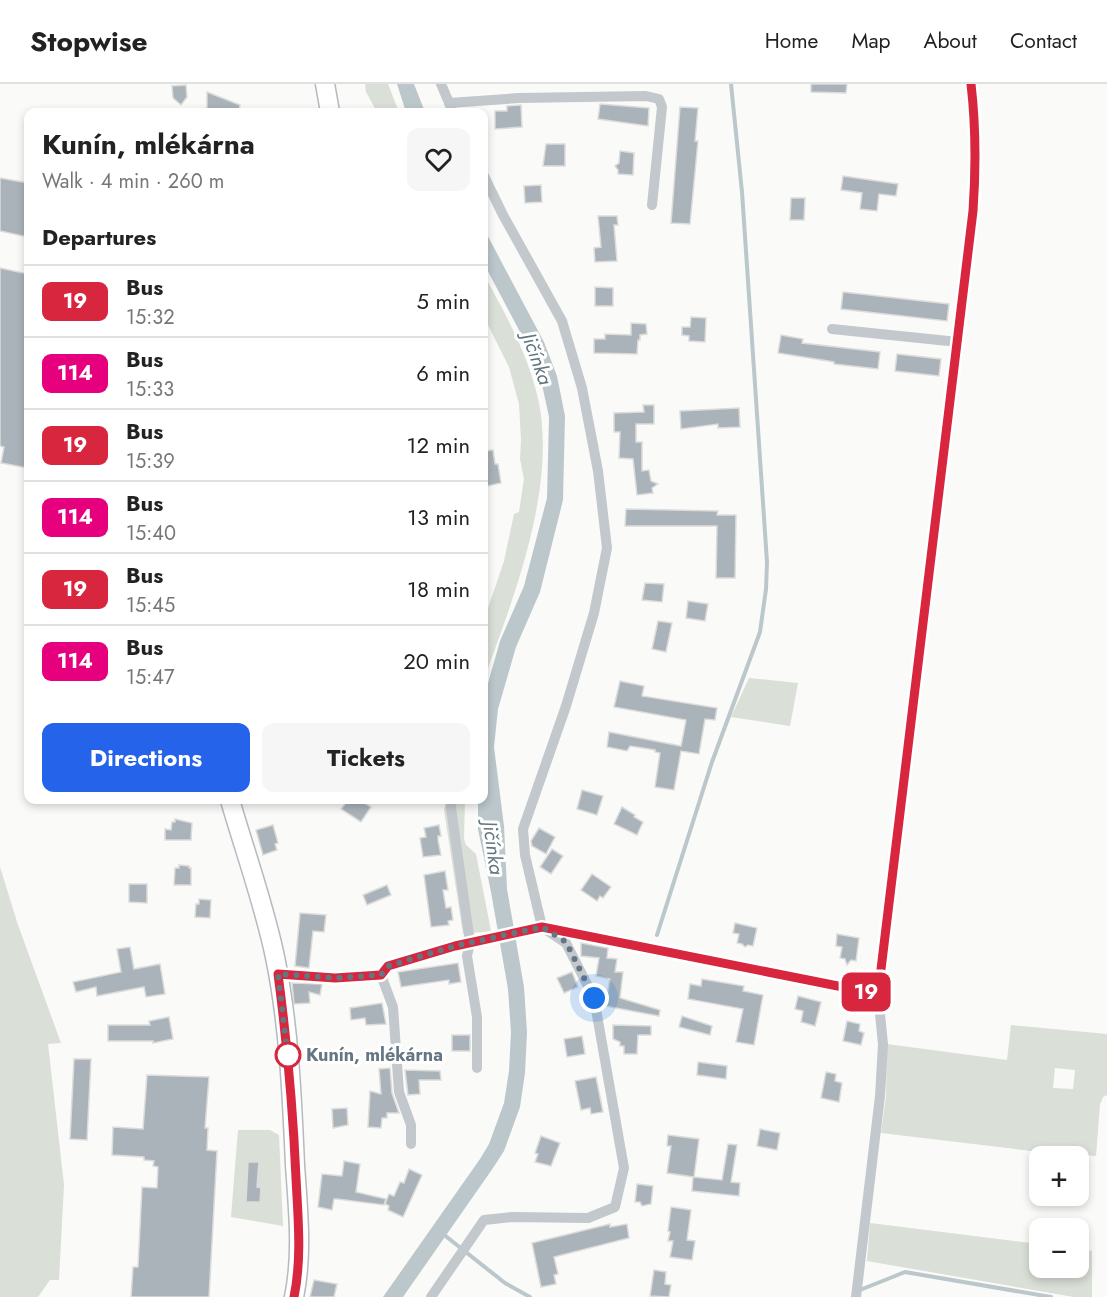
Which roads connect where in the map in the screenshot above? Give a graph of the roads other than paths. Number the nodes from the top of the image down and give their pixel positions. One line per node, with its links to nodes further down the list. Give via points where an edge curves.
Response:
1 (325, 84): 4 (main road)
2 (441, 84): 5 (street)
3 (971, 84): 9 (street, via 976,168)
4 (329, 108)
5 (451, 108): 7 (street, via 519,98 659,99 662,107)
6 (488, 184): 12 (street, via 562,321 584,399 607,548 594,613 523,830)
7 (652, 205)
8 (832, 329): 9 (street)
9 (957, 342): 16 (street)
10 (231, 804): 14 (main road)
11 (452, 804): 13 (street)
12 (542, 927): 13 (street); 16 (street); 20 (street, via 566,942 594,998 624,1168 615,1207 588,1218 483,1220)
13 (475, 941): 15 (street, via 388,966); 17 (street, via 467,956 477,1017)
14 (278, 974): 15 (street, via 335,978); 19 (main road, via 295,1161 299,1242)
15 (381, 975): 18 (street, via 393,1007 399,1092 411,1125)
16 (878, 994): 21 (street, via 883,1044 880,1096)
17 (477, 1068)
18 (411, 1144)
19 (294, 1297)
20 (431, 1297)
21 (856, 1297)

